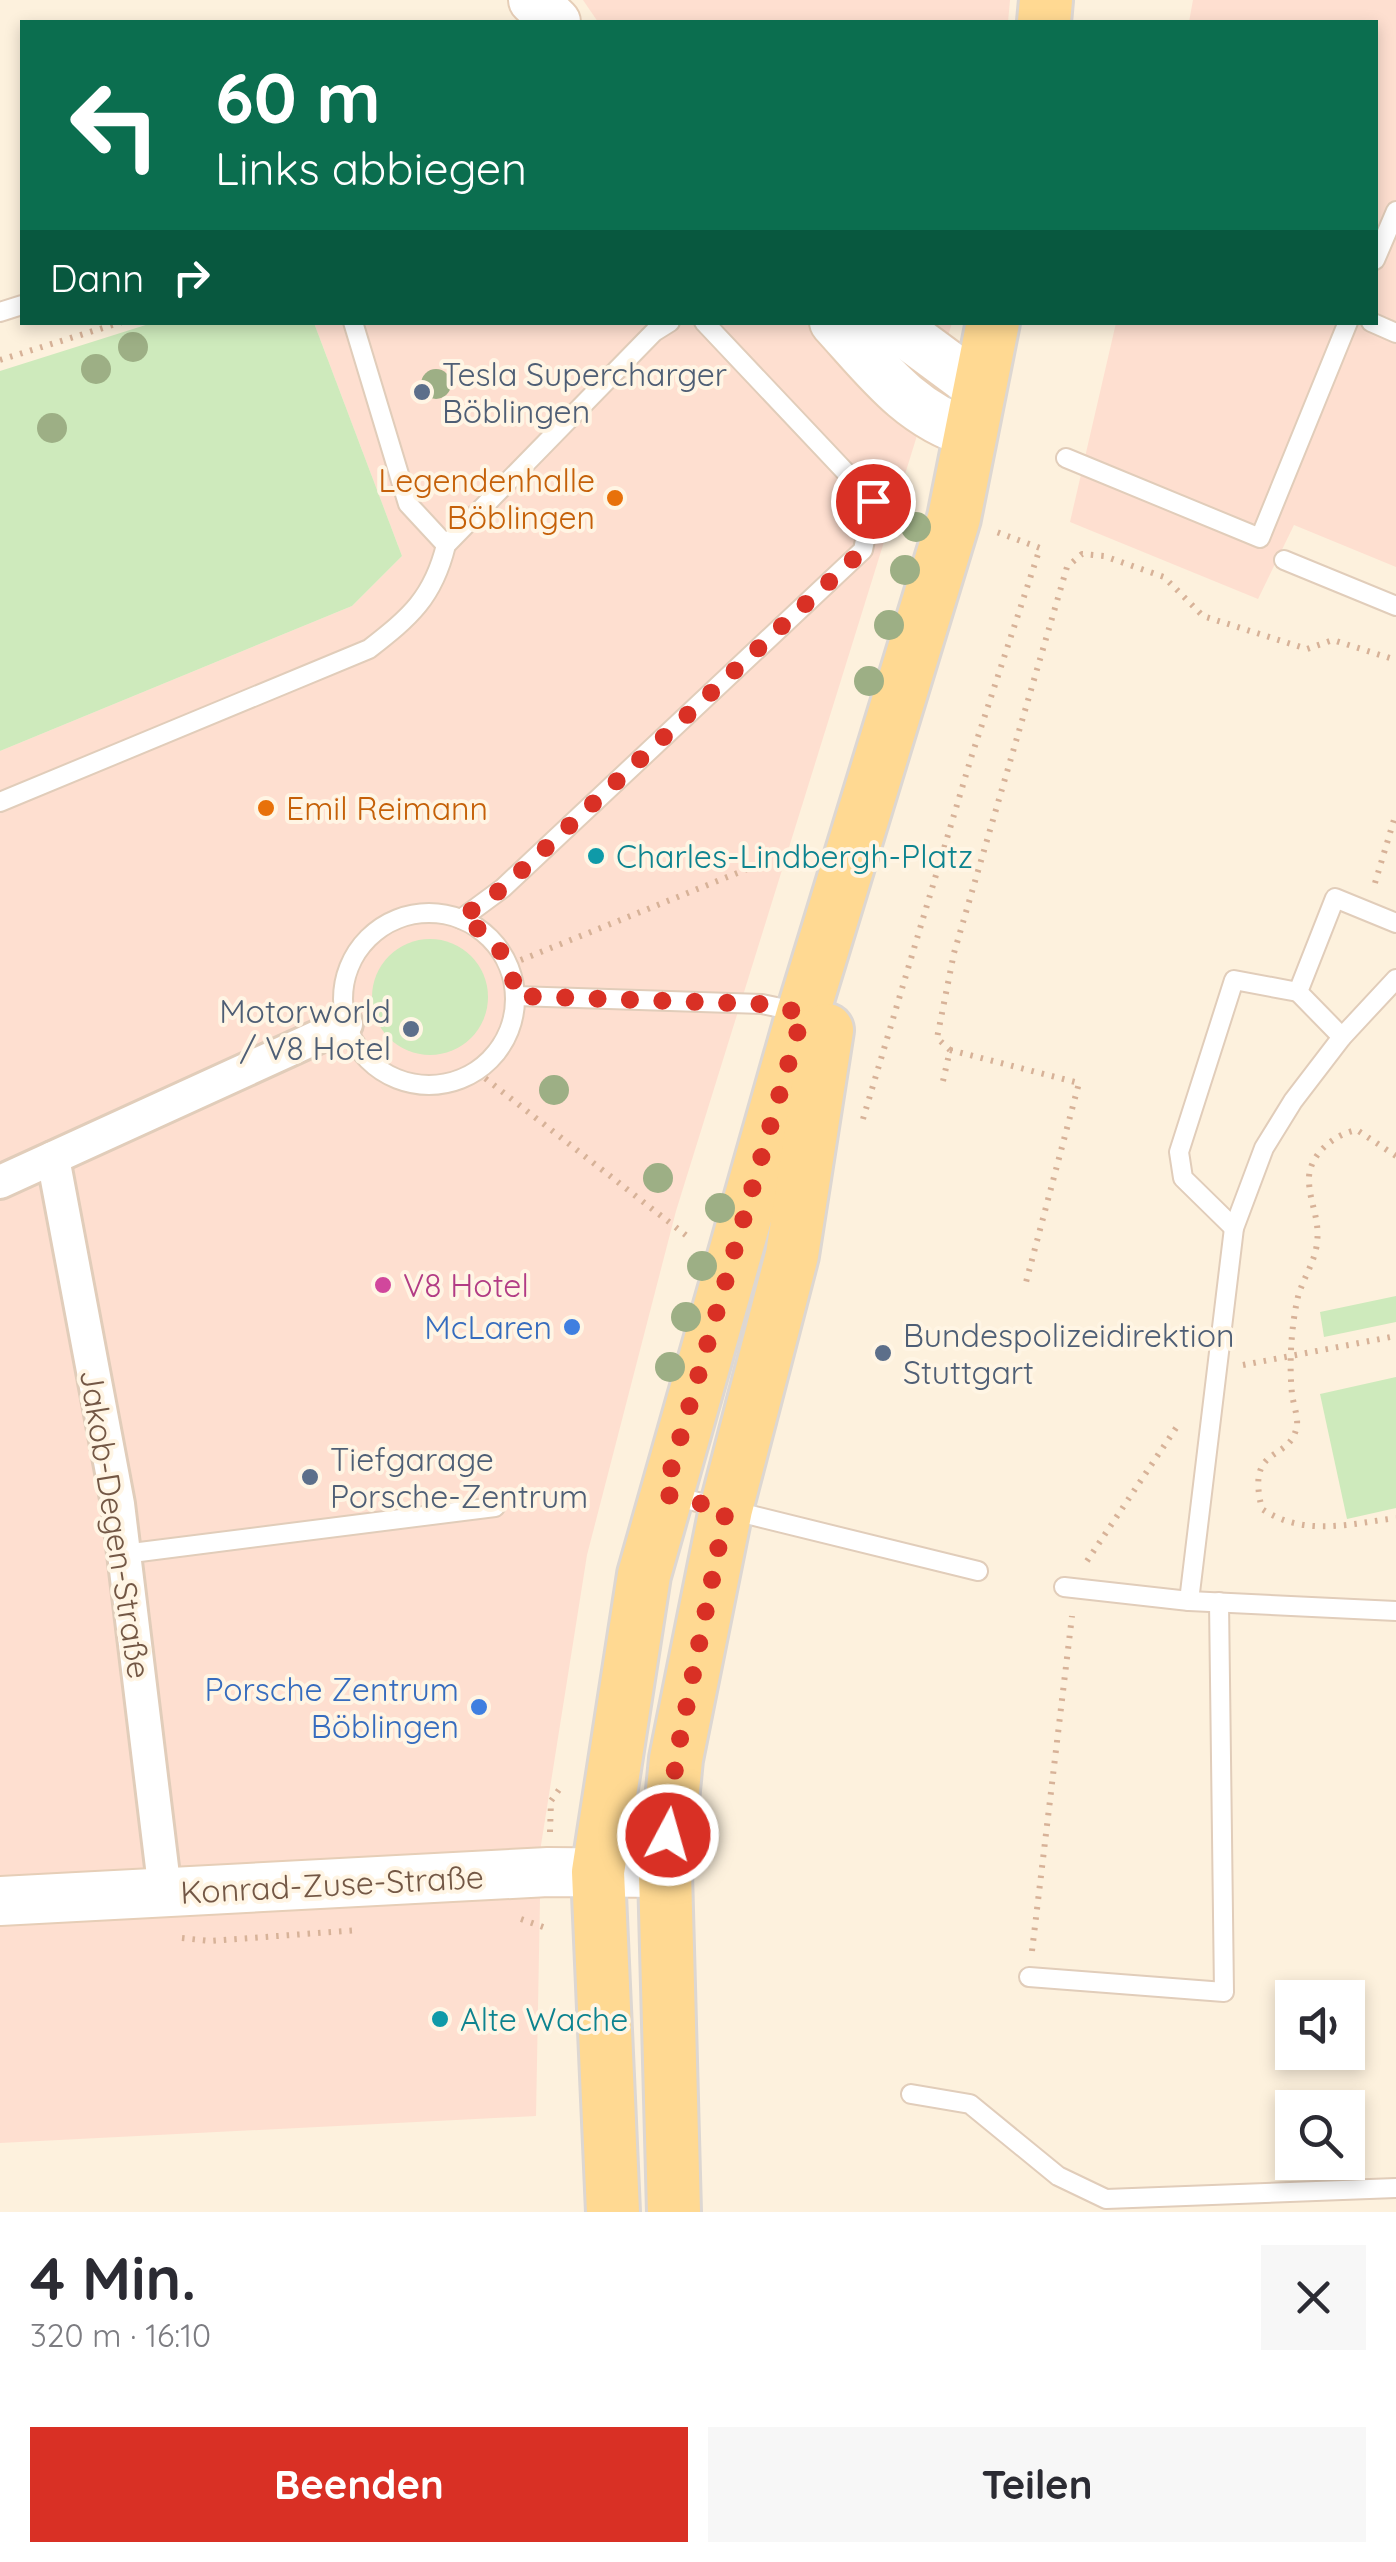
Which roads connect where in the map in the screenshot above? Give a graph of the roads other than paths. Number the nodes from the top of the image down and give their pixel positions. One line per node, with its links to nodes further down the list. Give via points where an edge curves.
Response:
1 (533, 0): 2 (street)
2 (554, 20)
3 (1396, 212): 4 (lane)
4 (1378, 253)
5 (354, 325): 14 (lane, via 408,504)
6 (665, 325): 14 (lane)
7 (707, 325): 19 (lane, via 873,501 863,550 503,888)
8 (837, 325): 12 (street, via 933,420)
9 (893, 325): 12 (street)
10 (993, 325): 12 (main road)
11 (1347, 325): 13 (lane, via 1260,538)
12 (975, 411): 18 (main road, via 954,518)
13 (1066, 458)
14 (446, 545): 17 (lane, via 438,578 412,616 369,650)
15 (1284, 560): 16 (lane)
16 (1396, 606)
17 (0, 802)
18 (856, 842): 24 (main road); 32 (main road, via 792,1256)
19 (461, 918): 23 (lane, via 511,964); 25 (lane, via 406,915 361,945 342,996)
20 (1396, 924): 22 (lane, via 1335,898)
21 (1396, 979): 26 (lane)
22 (1298, 992): 26 (lane); 29 (lane, via 1234,980 1178,1152 1182,1178)
23 (516, 996): 24 (lane, via 762,1004); 25 (lane, via 499,1052 478,1072 448,1084 415,1085 385,1074 361,1053)
24 (803, 1013): 30 (main road)
25 (346, 1024): 27 (street)
26 (1342, 1036): 29 (lane, via 1264,1148)
27 (53, 1158): 28 (street); 33 (street, Jakob-Degen-Straße)
28 (0, 1182)
29 (1234, 1228): 36 (lane)
30 (664, 1494): 32 (lane); 39 (main road, via 644,1575)
31 (494, 1507): 33 (lane)
32 (726, 1510): 34 (lane); 40 (main road, via 676,1759)
33 (124, 1554): 41 (street, Jakob-Degen-Straße)
34 (978, 1571)
35 (1070, 1588): 36 (lane)
36 (1188, 1601): 37 (lane)
37 (1220, 1602): 38 (lane); 43 (lane, via 1224,1992)
38 (1396, 1611)
39 (598, 1872): 40 (street, Konrad-Zuse-Straße); 41 (street, Konrad-Zuse-Straße); 46 (main road)
40 (665, 1872): 47 (main road)
41 (165, 1892): 42 (street, Konrad-Zuse-Straße)
42 (0, 1901)
43 (1029, 1978)
44 (911, 2094): 45 (lane, via 970,2104 1058,2176 1106,2198)
45 (1396, 2188)
46 (613, 2212)
47 (674, 2212)

